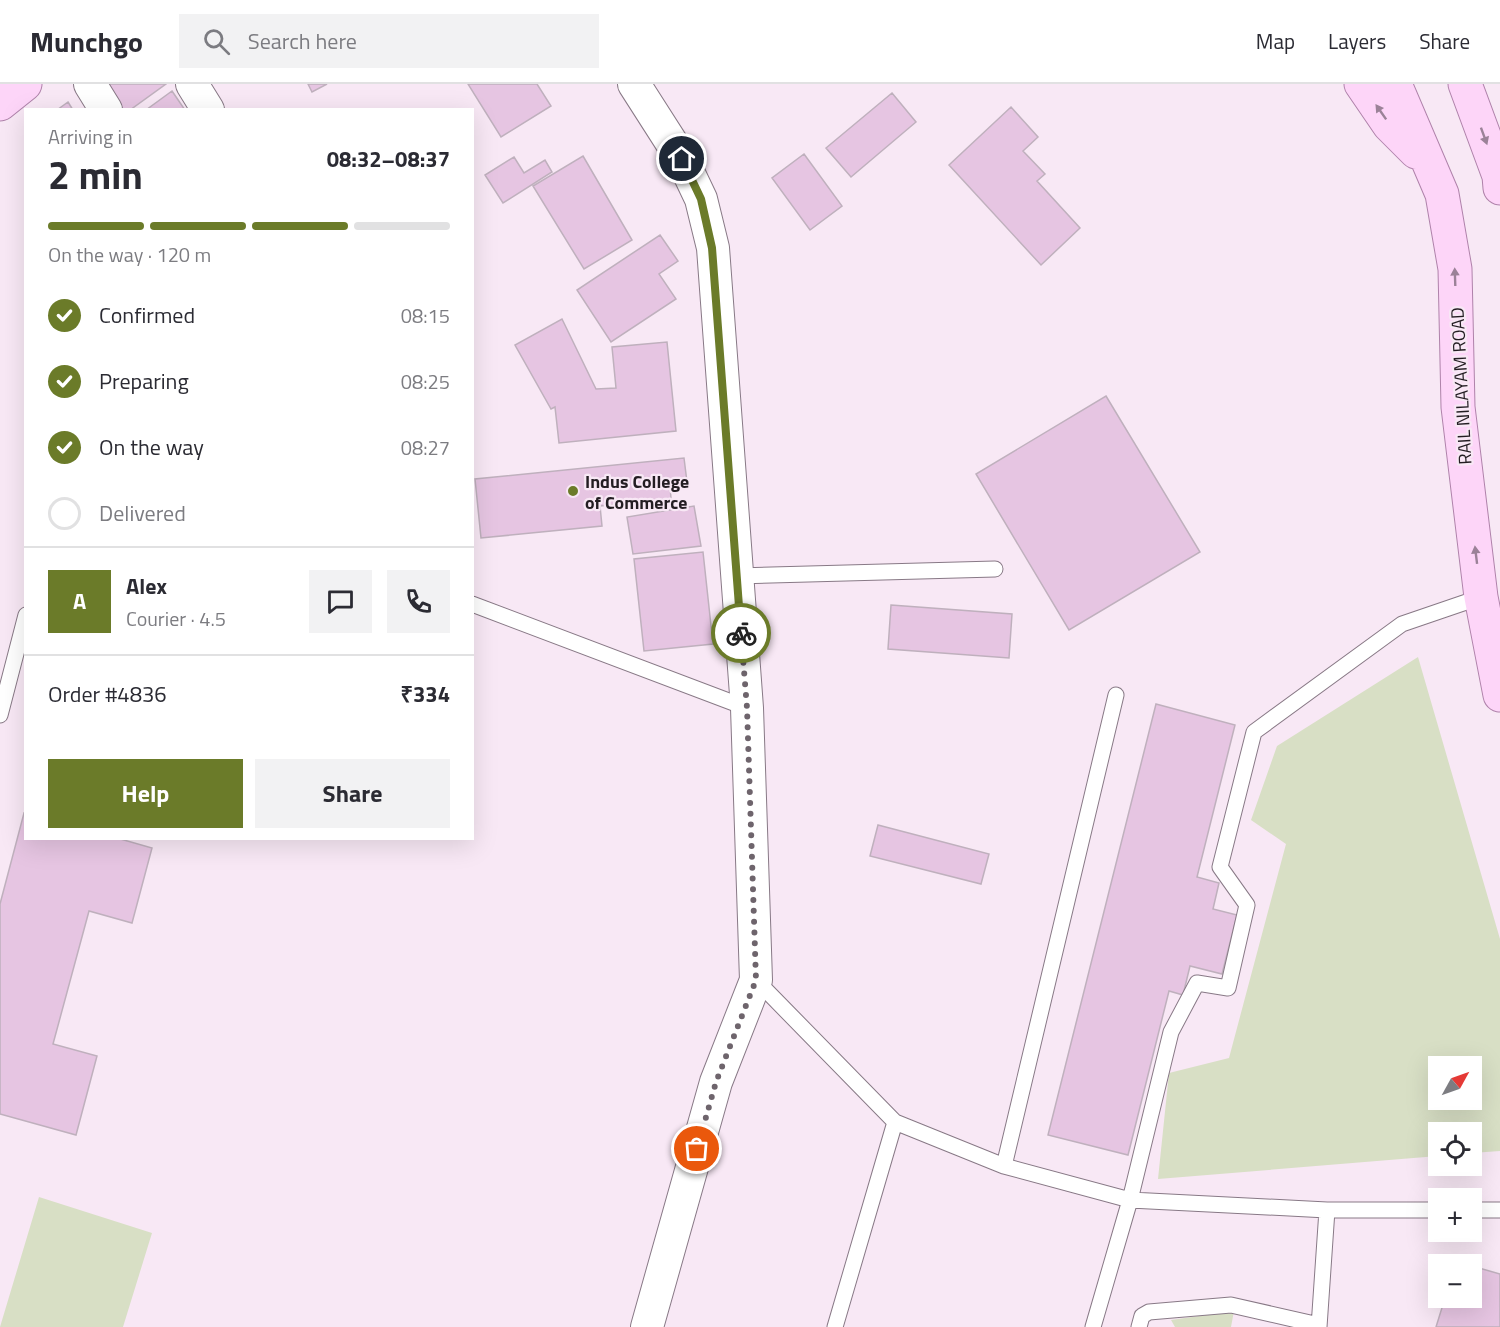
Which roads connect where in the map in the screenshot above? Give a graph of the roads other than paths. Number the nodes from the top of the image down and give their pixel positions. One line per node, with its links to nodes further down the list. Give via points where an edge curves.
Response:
1 (25, 84): 8 (main road)
2 (90, 84): 9 (street)
3 (192, 84): 10 (street)
4 (634, 84): 14 (street, via 682,159 701,199 712,248)
5 (1360, 84): 11 (main road, one-way to 5, via 1389,125)
6 (1395, 84): 11 (main road, RAIL NILAYAM ROAD)
7 (1465, 84): 12 (main road, one-way to 12)
8 (0, 104)
9 (105, 108)
10 (207, 108)
11 (1432, 169): 15 (main road, RAIL NILAYAM ROAD, one-way to 11, via 1458,407 1455,269 1442,194)
12 (1500, 180)
13 (995, 569): 14 (lane)
14 (737, 576): 20 (street)
15 (1481, 597): 19 (main road, RAIL NILAYAM ROAD); 25 (lane, via 1402,624 1254,732 1220,867 1247,904 1228,988 1197,983 1171,1032)
16 (474, 605): 20 (lane)
17 (24, 623): 21 (lane)
18 (1116, 695): 24 (lane)
19 (1500, 695)
20 (747, 708): 22 (street)
21 (0, 715)
22 (756, 980): 23 (lane); 32 (street, via 716,1082)
23 (895, 1122): 24 (lane); 33 (lane)
24 (1004, 1166): 25 (lane)
25 (1130, 1200): 26 (lane); 30 (lane)
26 (1327, 1210): 27 (lane); 31 (lane)
27 (1428, 1210)
28 (1482, 1210): 29 (lane)
29 (1500, 1210)
30 (1095, 1326)
31 (1319, 1326): 34 (lane, via 1231,1305 1149,1312 1142,1316)
32 (647, 1327)
33 (835, 1327)
34 (1139, 1327)

